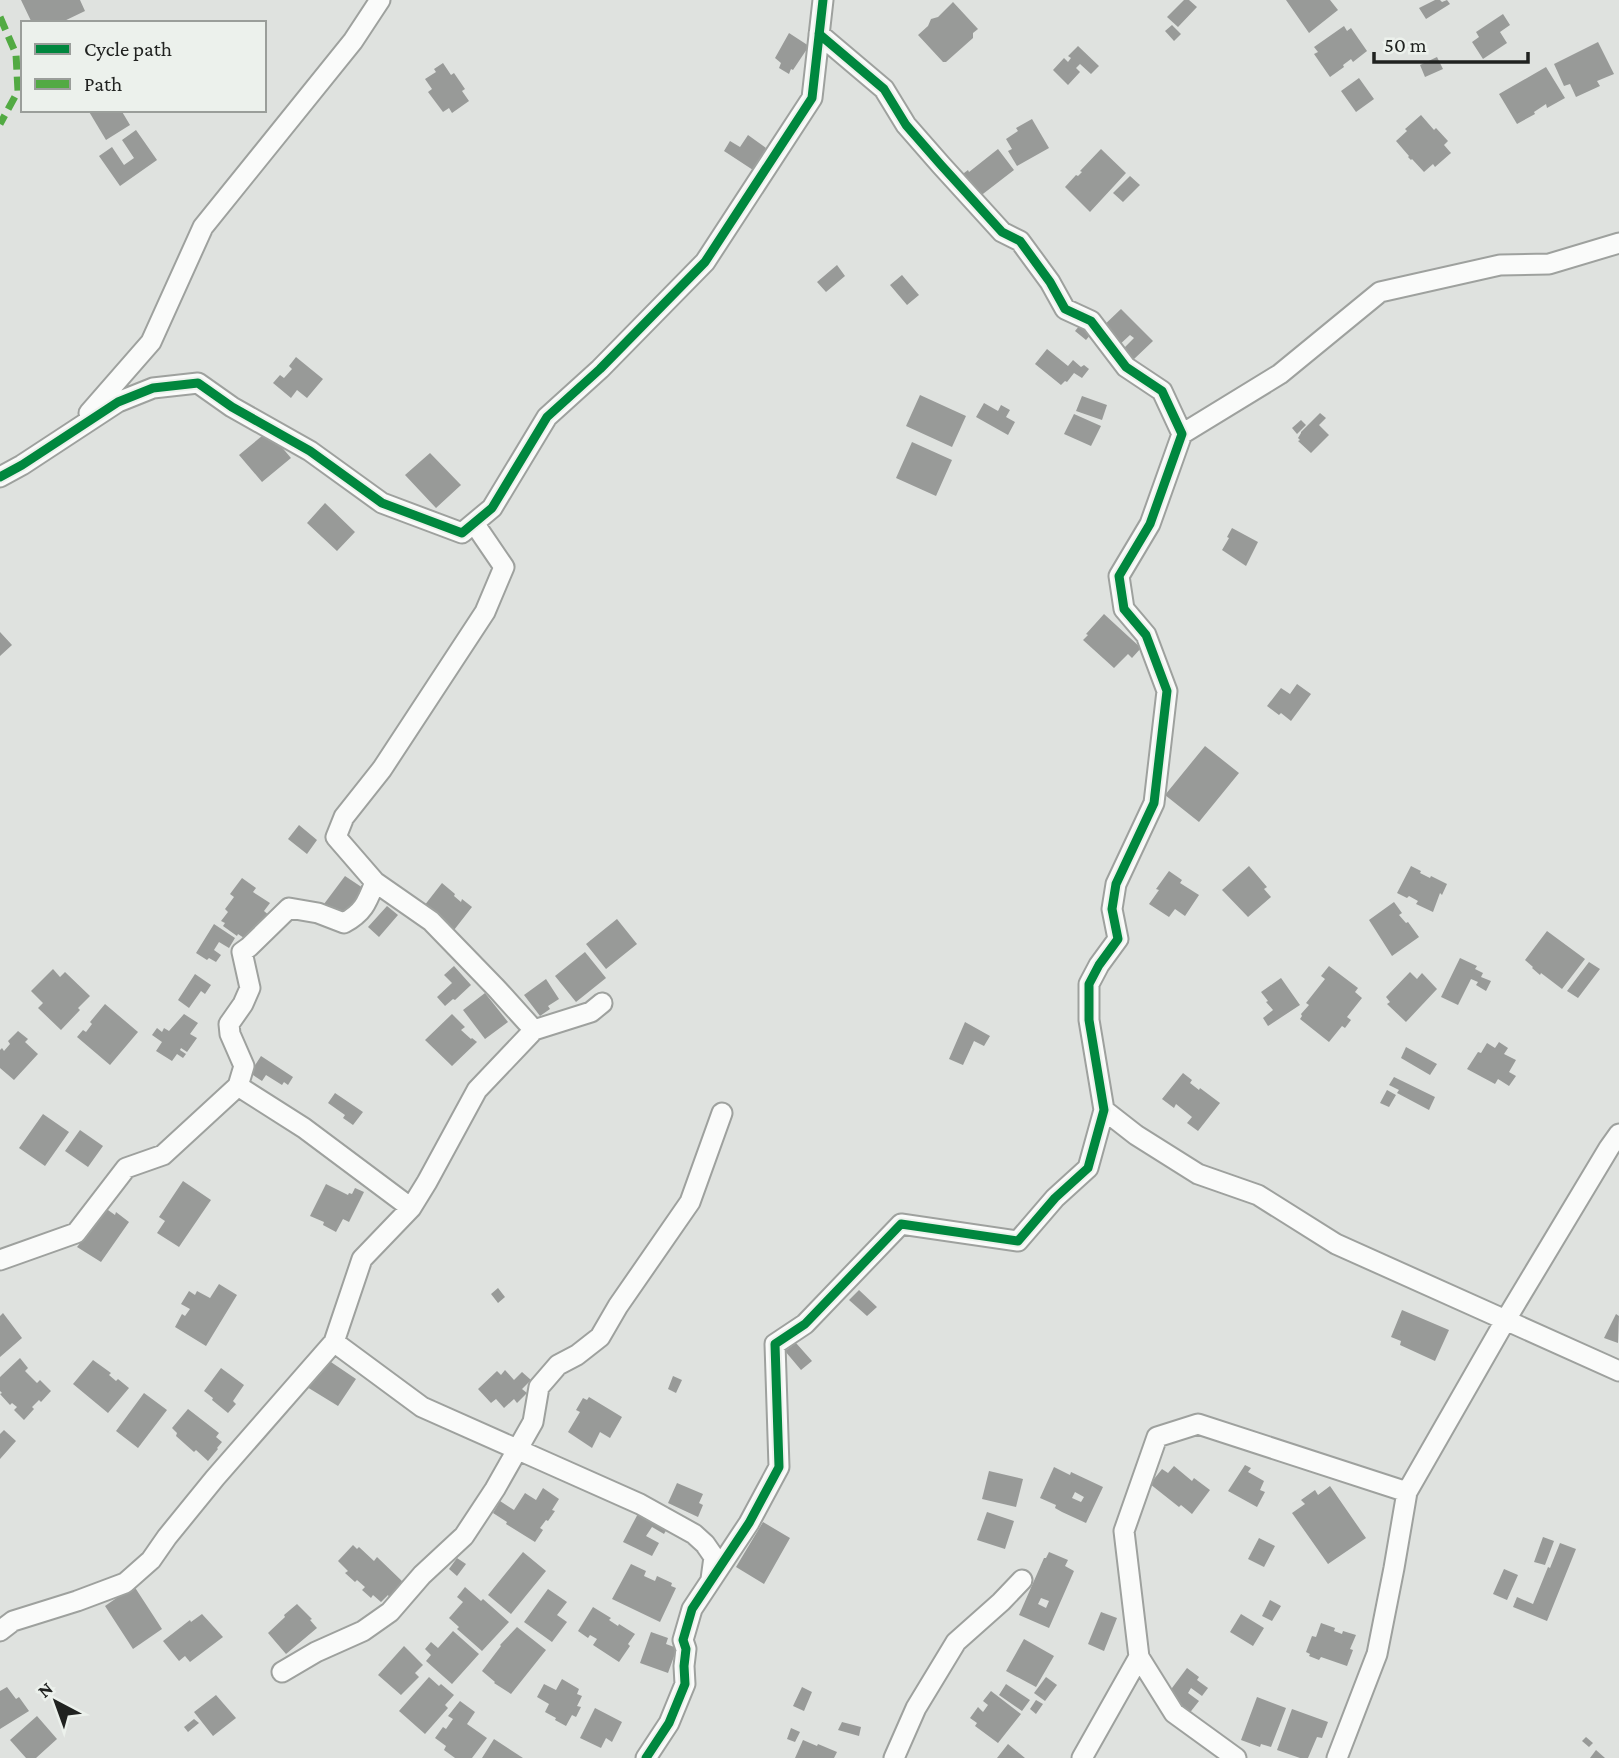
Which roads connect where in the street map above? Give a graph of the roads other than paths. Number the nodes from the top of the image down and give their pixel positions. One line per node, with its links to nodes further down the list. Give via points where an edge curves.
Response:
1 (380, 0): 5 (street, via 353,41 203,227 151,342)
2 (823, 0): 3 (street)
3 (819, 34): 6 (street, via 884,89 906,125 941,165 1002,232 1020,241 1065,309 1091,321 1126,367 1162,391); 8 (street, via 812,98 705,262 547,417 492,508)
4 (1619, 243): 6 (street, via 1549,264 1500,265 1380,292 1280,374)
5 (73, 432): 7 (street); 8 (street, via 118,402 153,388 198,383 310,451 382,503 462,533)
6 (1182, 434): 13 (street, via 1150,524 1119,576 1124,609 1146,635 1167,691 1154,803 1116,884 1112,909 1118,939 1089,985 1089,1020)
7 (0, 477)
8 (474, 523): 9 (street, via 505,567 485,612 382,769 344,817 336,837)
9 (375, 881): 11 (street, via 430,921); 12 (street, via 356,917 344,923 289,908 242,952 250,988 229,1024 244,1066)
10 (602, 1003): 11 (street, via 591,1012)
11 (534, 1030): 16 (street, via 477,1090)
12 (237, 1086): 16 (street, via 304,1128); 17 (street, via 163,1155 126,1168 76,1233)
13 (1104, 1110): 18 (street, via 1198,1174 1258,1195 1336,1244); 23 (street, via 1088,1168 1018,1241 901,1224 805,1324 775,1344 779,1467 749,1523)
14 (722, 1113): 21 (street, via 690,1202 600,1337 558,1365 539,1387 533,1422)
15 (1619, 1135): 18 (street)
16 (411, 1208): 19 (street, via 362,1259)
17 (0, 1259)
18 (1505, 1321): 20 (street); 22 (street)
19 (334, 1342): 21 (street, via 422,1408); 25 (street, via 215,1478 151,1560 125,1583 13,1621)
20 (1619, 1371)
21 (518, 1449): 23 (street, via 640,1504 694,1534 714,1557); 27 (street, via 464,1536 390,1612)
22 (1407, 1492): 26 (street, via 1198,1424 1157,1437 1124,1531); 32 (street, via 1377,1654)
23 (710, 1580): 28 (street, via 692,1609 683,1640 685,1684 669,1723)
24 (1021, 1580): 29 (street, via 956,1642 916,1707)
25 (0, 1631)
26 (1139, 1657): 30 (street); 31 (street, via 1174,1713)
27 (282, 1672)
28 (646, 1758)
29 (894, 1758)
30 (1082, 1758)
31 (1236, 1758)
32 (1337, 1758)

